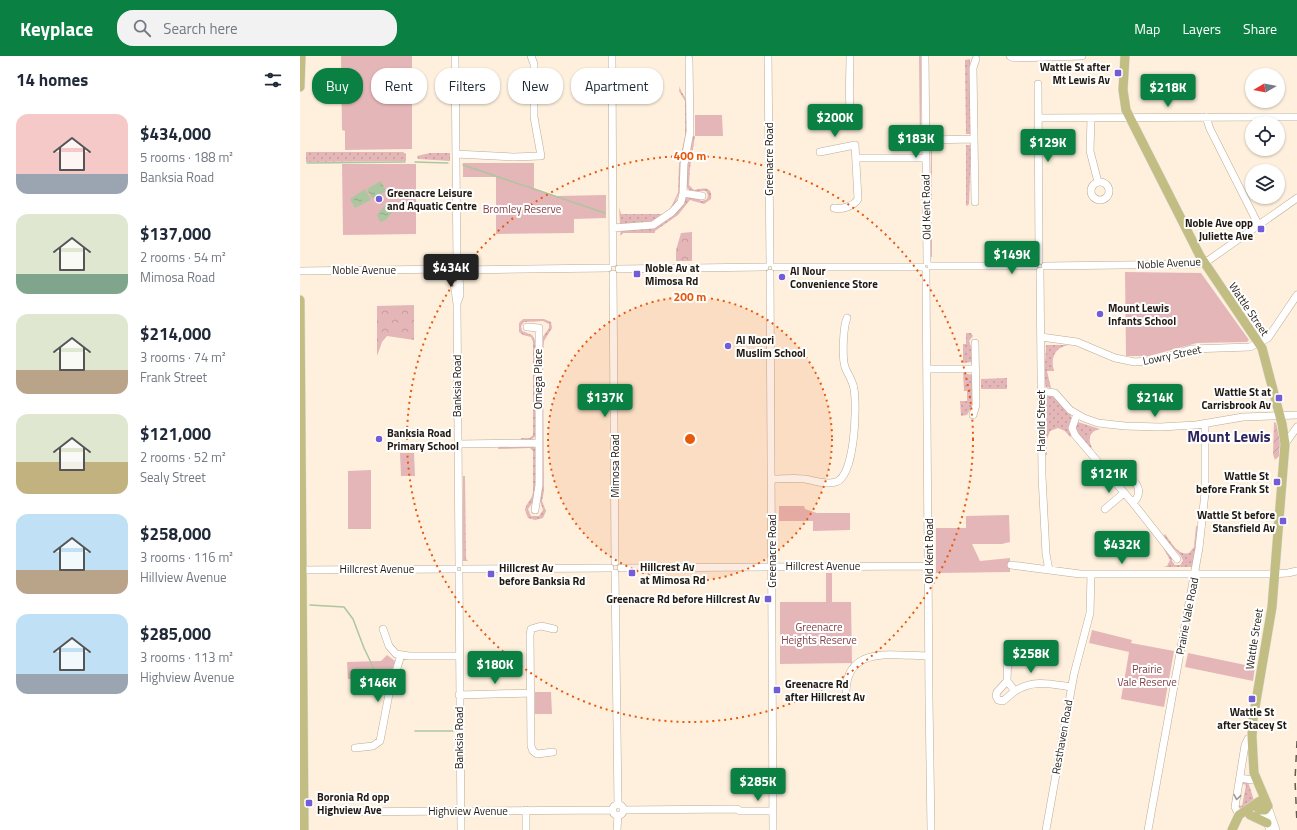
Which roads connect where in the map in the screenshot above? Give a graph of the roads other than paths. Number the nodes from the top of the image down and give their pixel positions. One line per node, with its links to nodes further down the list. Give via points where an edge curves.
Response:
1 (301, 56): 16 (main road)
2 (455, 56): 26 (street, Banksia Road)
3 (531, 56): 26 (street, via 534,64 534,117 541,156)
4 (612, 56): 36 (street, Mimosa Road)
5 (768, 56): 41 (street, Greenacre Road)
6 (850, 56): 22 (street, via 848,103)
7 (925, 56): 24 (street, Old Kent Road)
8 (1010, 56): 9 (street)
9 (1082, 56)
10 (1121, 56): 14 (main road, Wattle Street)
11 (1125, 56): 14 (main road, Wattle Street)
12 (689, 59): 30 (street, via 690,132 683,168)
13 (976, 59): 23 (street, via 973,68)
14 (1123, 75): 17 (main road, Wattle Street, via 1124,103)
15 (1038, 84): 20 (street)
16 (300, 87)
17 (1130, 117): 18 (street); 21 (street); 37 (main road, Wattle Street)
18 (1206, 117): 19 (street); 35 (street)
19 (1297, 117)
20 (1038, 118): 21 (street); 38 (street)
21 (1090, 118): 29 (street, via 1091,153)
22 (851, 119)
23 (974, 139): 24 (street); 33 (street)
24 (926, 140): 28 (street, Old Kent Road)
25 (820, 152): 27 (street, via 855,145)
26 (456, 154): 43 (street, Banksia Road)
27 (857, 158): 28 (street); 34 (street, via 857,201 842,208)
28 (926, 158): 39 (street, Old Kent Road)
29 (1098, 182)
30 (683, 193): 31 (street); 36 (street, via 681,202 656,224)
31 (702, 196)
32 (1297, 198): 35 (street, Noble Avenue)
33 (975, 202)
34 (834, 208)
35 (1259, 226): 37 (street, Noble Avenue)
36 (613, 228): 40 (street, Mimosa Road)
37 (1204, 262): 42 (street, Noble Avenue); 51 (main road, Wattle Street)
38 (1036, 263): 39 (street, Noble Avenue); 42 (street, via 1042,261)
39 (927, 266): 41 (street, Noble Avenue); 52 (street, Old Kent Road)
40 (614, 268): 41 (street, Noble Avenue); 43 (street, Noble Avenue); 74 (street, Mimosa Road)
41 (770, 268): 64 (street, Greenacre Road)
42 (1042, 269): 49 (street, Harold Street)
43 (457, 270): 44 (street, Noble Avenue); 62 (street, Banksia Road, via 460,295 457,304)
44 (300, 271)
45 (1297, 295): 51 (street, via 1268,338)
46 (300, 300): 76 (main road)
47 (848, 318): 64 (street, via 844,328 844,362 854,390 855,417 854,444 843,476 833,482 819,483 804,479)
48 (527, 327): 61 (street, Omega Place, via 539,328)
49 (1041, 337): 51 (street, Lowry Street, via 1077,342 1115,358 1135,362 1157,360 1191,349 1250,348); 54 (street, Harold Street)
50 (975, 343): 53 (street)
51 (1259, 344): 58 (main road, Wattle Street)
52 (927, 369): 53 (street); 72 (street, Old Kent Road)
53 (976, 369): 56 (street, via 976,405)
54 (1041, 391): 55 (street, via 1055,393); 77 (street, Harold Street, via 1043,502)
55 (1077, 414): 59 (street, via 1095,422 1125,426 1160,428); 65 (street, via 1072,424 1073,432)
56 (972, 415)
57 (1297, 415): 58 (street)
58 (1280, 416): 59 (street, via 1243,417); 63 (main road, Wattle Street)
59 (1205, 424): 80 (street, Prairie Vale Road, via 1205,493)
60 (1297, 427): 63 (street)
61 (538, 443): 62 (street); 69 (street, Omega Place, via 539,490)
62 (458, 444): 75 (street, Banksia Road)
63 (1285, 444): 81 (main road, Wattle Street)
64 (772, 479): 73 (street, Greenacre Road)
65 (1116, 484): 66 (street); 67 (street, via 1125,479 1136,483 1139,488)
66 (1124, 493): 67 (street); 68 (street)
67 (1133, 503): 70 (street)
68 (1105, 509)
69 (536, 510)
70 (1177, 559)
71 (1011, 565): 77 (street)
72 (929, 566): 73 (street, Hillcrest Avenue); 87 (street, Old Kent Road)
73 (772, 567): 74 (street, Hillcrest Avenue); 101 (street, Greenacre Road)
74 (615, 568): 75 (street, Hillcrest Avenue); 103 (street, Mimosa Road)
75 (459, 569): 76 (street, Hillcrest Avenue); 86 (street, Banksia Road)
76 (301, 570): 104 (main road)
77 (1049, 570): 79 (street)
78 (1297, 571): 81 (street)
79 (1090, 574): 80 (street); 89 (street, Resthaven Road, via 1090,613)
80 (1195, 574): 81 (street); 117 (street, Prairie Vale Road)
81 (1275, 574): 94 (main road, Wattle Street)
82 (383, 629): 85 (street, via 392,651)
83 (554, 629): 92 (street, via 541,626 530,628)
84 (1008, 652): 88 (street)
85 (401, 655): 86 (street); 96 (street, via 389,694 382,746)
86 (458, 656): 93 (street, Banksia Road)
87 (929, 656): 90 (street, via 866,658 856,663 850,671); 115 (street, Old Kent Road)
88 (1007, 681): 91 (street); 91 (street, via 996,694 998,700 1003,701)
89 (1071, 687): 91 (street, via 1038,682); 116 (street, Resthaven Road)
90 (846, 691)
91 (1016, 691)
92 (531, 694): 93 (street); 97 (street, via 531,752)
93 (459, 695): 105 (street, Banksia Road)
94 (1253, 719): 95 (main road, Wattle Street); 100 (main road, Wattle Street, via 1253,767)
95 (1248, 739): 98 (street, Wattle Street); 99 (main road, Wattle Street, via 1248,762)
96 (356, 748)
97 (553, 752)
98 (1240, 778): 99 (street); 107 (street, Wattle Street, one-way to 107, via 1235,807)
99 (1252, 780): 100 (main road, Wattle Street)
100 (1262, 806): 107 (main road); 108 (main road); 109 (street); 120 (street)
101 (773, 809): 103 (street, Highview Avenue, via 740,806 737,809); 114 (street, Greenacre Road)
102 (526, 810): 103 (street, Highview Avenue); 105 (street, Highview Avenue); 112 (street)
103 (618, 810): 113 (street, Mimosa Road)
104 (302, 811): 110 (main road)
105 (460, 811): 106 (street, Highview Avenue); 111 (street, Banksia Road)
106 (324, 812)
107 (1240, 814): 118 (main road)
108 (1250, 815): 109 (main road); 119 (main road, via 1243,819)
109 (1269, 826)
110 (304, 830)
111 (461, 830)
112 (526, 830)
113 (617, 830)
114 (773, 830)
115 (931, 830)
116 (1046, 830)
117 (1148, 830)
118 (1232, 830)
119 (1237, 830)
120 (1276, 830)

